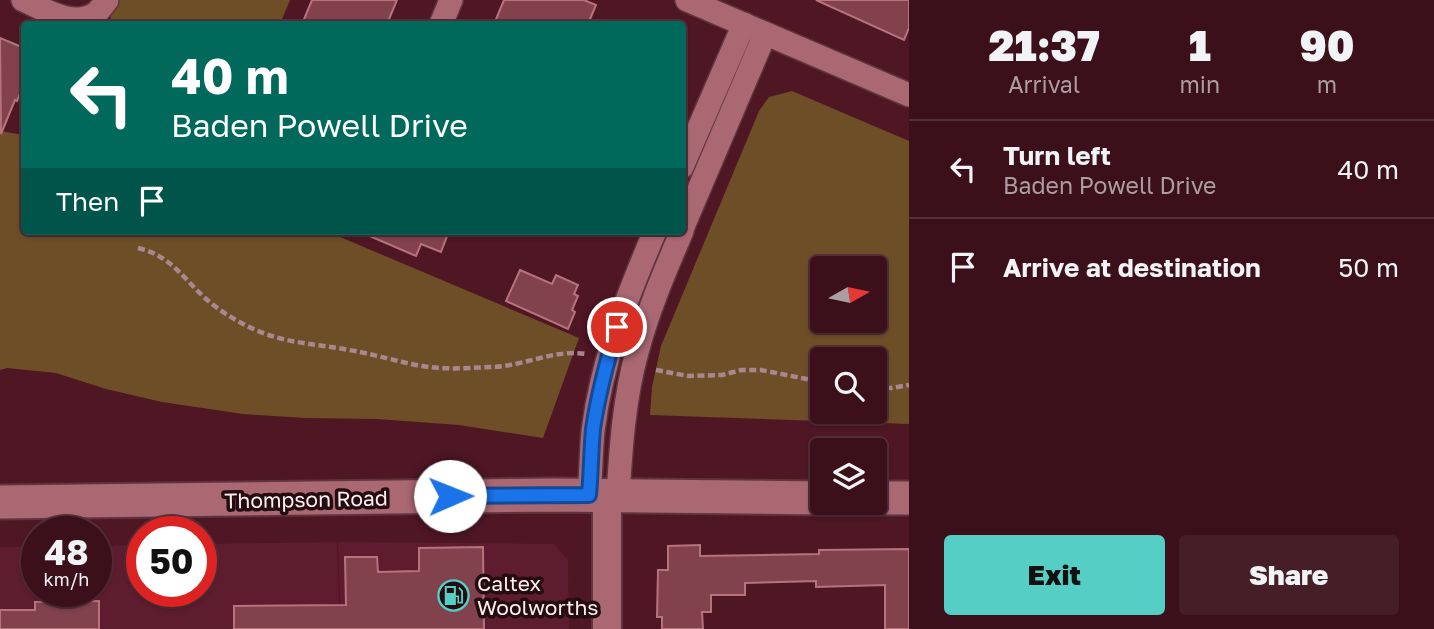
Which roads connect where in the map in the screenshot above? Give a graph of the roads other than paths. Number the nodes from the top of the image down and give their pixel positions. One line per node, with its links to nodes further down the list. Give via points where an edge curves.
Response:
1 (23, 0): 2 (street, via 66,19 96,13)
2 (107, 0)
3 (451, 0): 5 (street)
4 (687, 0): 6 (street)
5 (442, 21)
6 (755, 29): 7 (street); 8 (street); 9 (street)
7 (716, 90): 9 (street); 10 (street)
8 (909, 95)
9 (737, 100): 11 (street)
10 (686, 158)
11 (686, 221)
12 (653, 235): 14 (street, via 622,310 593,431)
13 (680, 235): 14 (street, via 635,358)
14 (605, 495): 15 (main road, Thompson Road); 18 (main road, Thompson Road); 19 (street)
15 (810, 498)
16 (887, 498): 17 (main road)
17 (909, 498)
18 (0, 502)
19 (607, 629)

